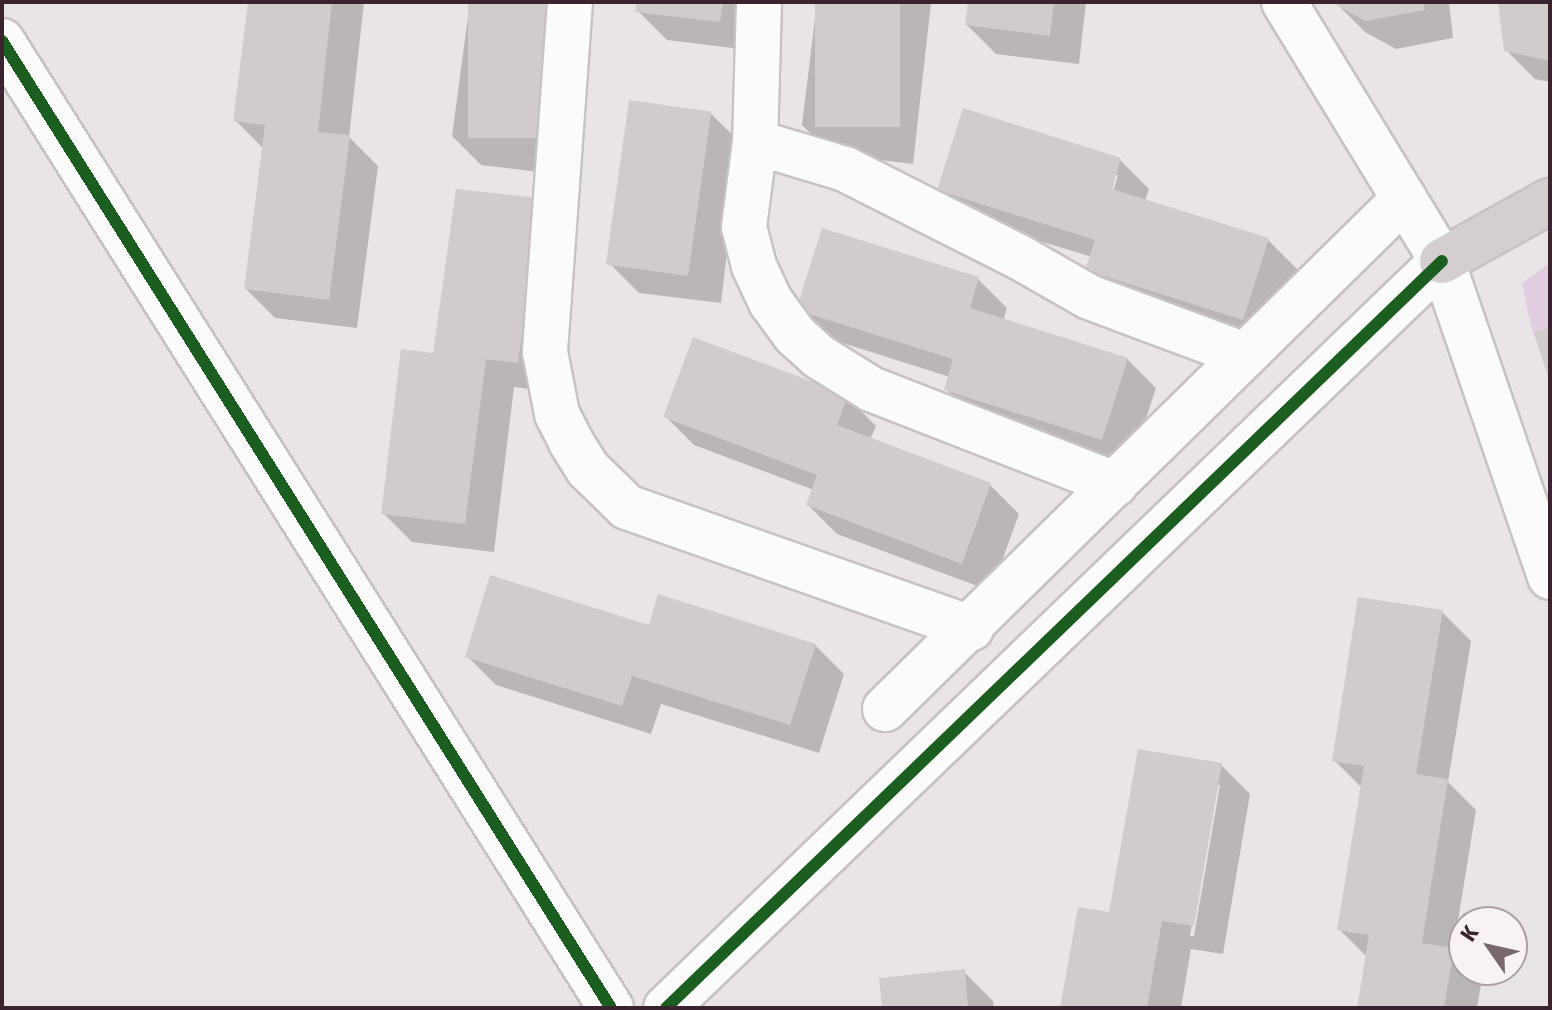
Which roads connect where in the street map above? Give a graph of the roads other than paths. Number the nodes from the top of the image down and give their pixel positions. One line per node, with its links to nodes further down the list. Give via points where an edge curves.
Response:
1 (570, 2): 12 (street, via 545,352 557,414 588,469 627,507)
2 (759, 2): 5 (street)
3 (1284, 2): 6 (street)
4 (2, 41): 14 (street)
5 (755, 142): 9 (street, via 845,169 1089,297); 10 (street, via 744,227 771,302 806,346 871,389)
6 (1404, 199): 8 (street); 9 (street)
7 (1550, 201): 8 (main road)
8 (1442, 261): 11 (street); 15 (street)
9 (1245, 355): 10 (street)
10 (1115, 484): 12 (street)
11 (1550, 577)
12 (971, 628): 13 (street)
13 (885, 709)
14 (611, 1008)
15 (666, 1008)

